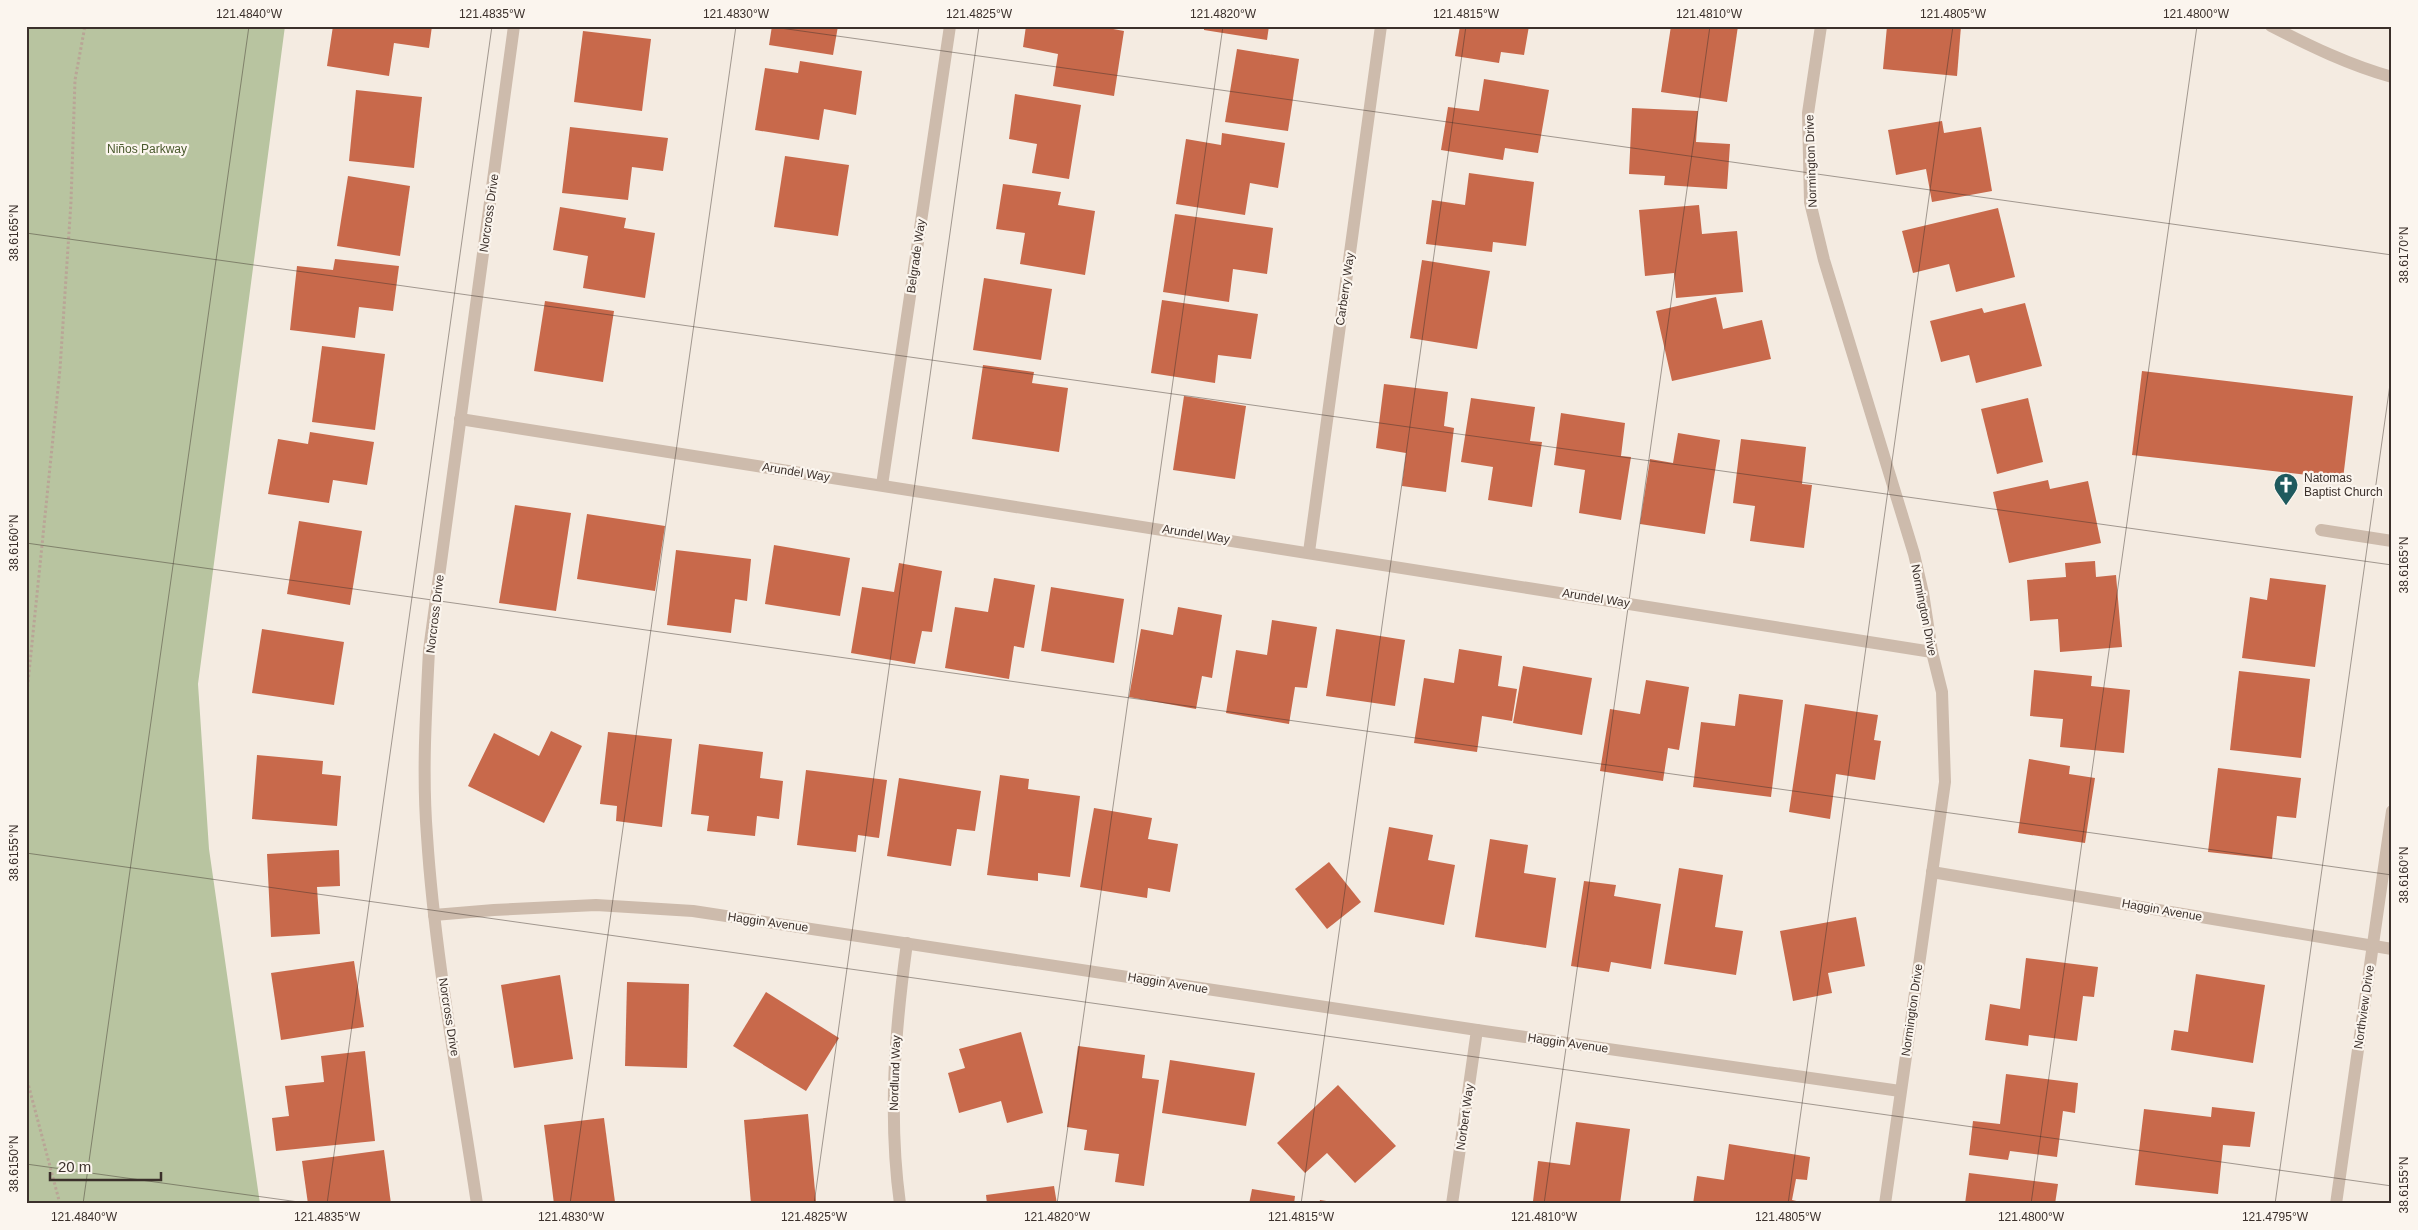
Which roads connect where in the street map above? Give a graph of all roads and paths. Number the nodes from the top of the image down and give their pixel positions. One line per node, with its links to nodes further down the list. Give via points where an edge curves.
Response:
1 (85, 26): 14 (path, via 75,80 60,369)
2 (514, 26): 8 (street, Norcross Drive)
3 (950, 26): 9 (street, Belgrade Way)
4 (1381, 26): 12 (street, Carberry Way)
5 (1821, 26): 13 (street, Normington Drive, via 1808,113 1810,202 1824,260 1914,554)
6 (2271, 26): 7 (street, via 2316,49)
7 (2392, 77)
8 (460, 419): 9 (street, Arundel Way); 17 (street, Norcross Drive, via 428,669 426,834)
9 (882, 485): 12 (street, Arundel Way)
10 (2321, 530): 11 (street)
11 (2392, 541)
12 (1309, 552): 13 (street, Arundel Way)
13 (1932, 652): 16 (street, Normington Drive, via 1942,692 1945,782)
14 (26, 702)
15 (2392, 811): 19 (street, Northview Drive)
16 (1932, 872): 19 (street, Haggin Avenue); 23 (street, Normington Drive)
17 (434, 915): 18 (street, Haggin Avenue, via 596,905 693,911); 25 (street, Norcross Drive)
18 (907, 943): 21 (street, Haggin Avenue); 26 (street, Nordlund Way, via 897,1019 893,1100)
19 (2373, 946): 20 (street, Haggin Avenue); 29 (street, Northview Drive)
20 (2392, 949)
21 (1477, 1030): 23 (street, Haggin Avenue); 27 (street, Norbert Way)
22 (26, 1076): 24 (path)
23 (1900, 1090): 28 (street, Normington Drive)
24 (60, 1204)
25 (477, 1204)
26 (900, 1204)
27 (1452, 1204)
28 (1885, 1204)
29 (2336, 1204)

